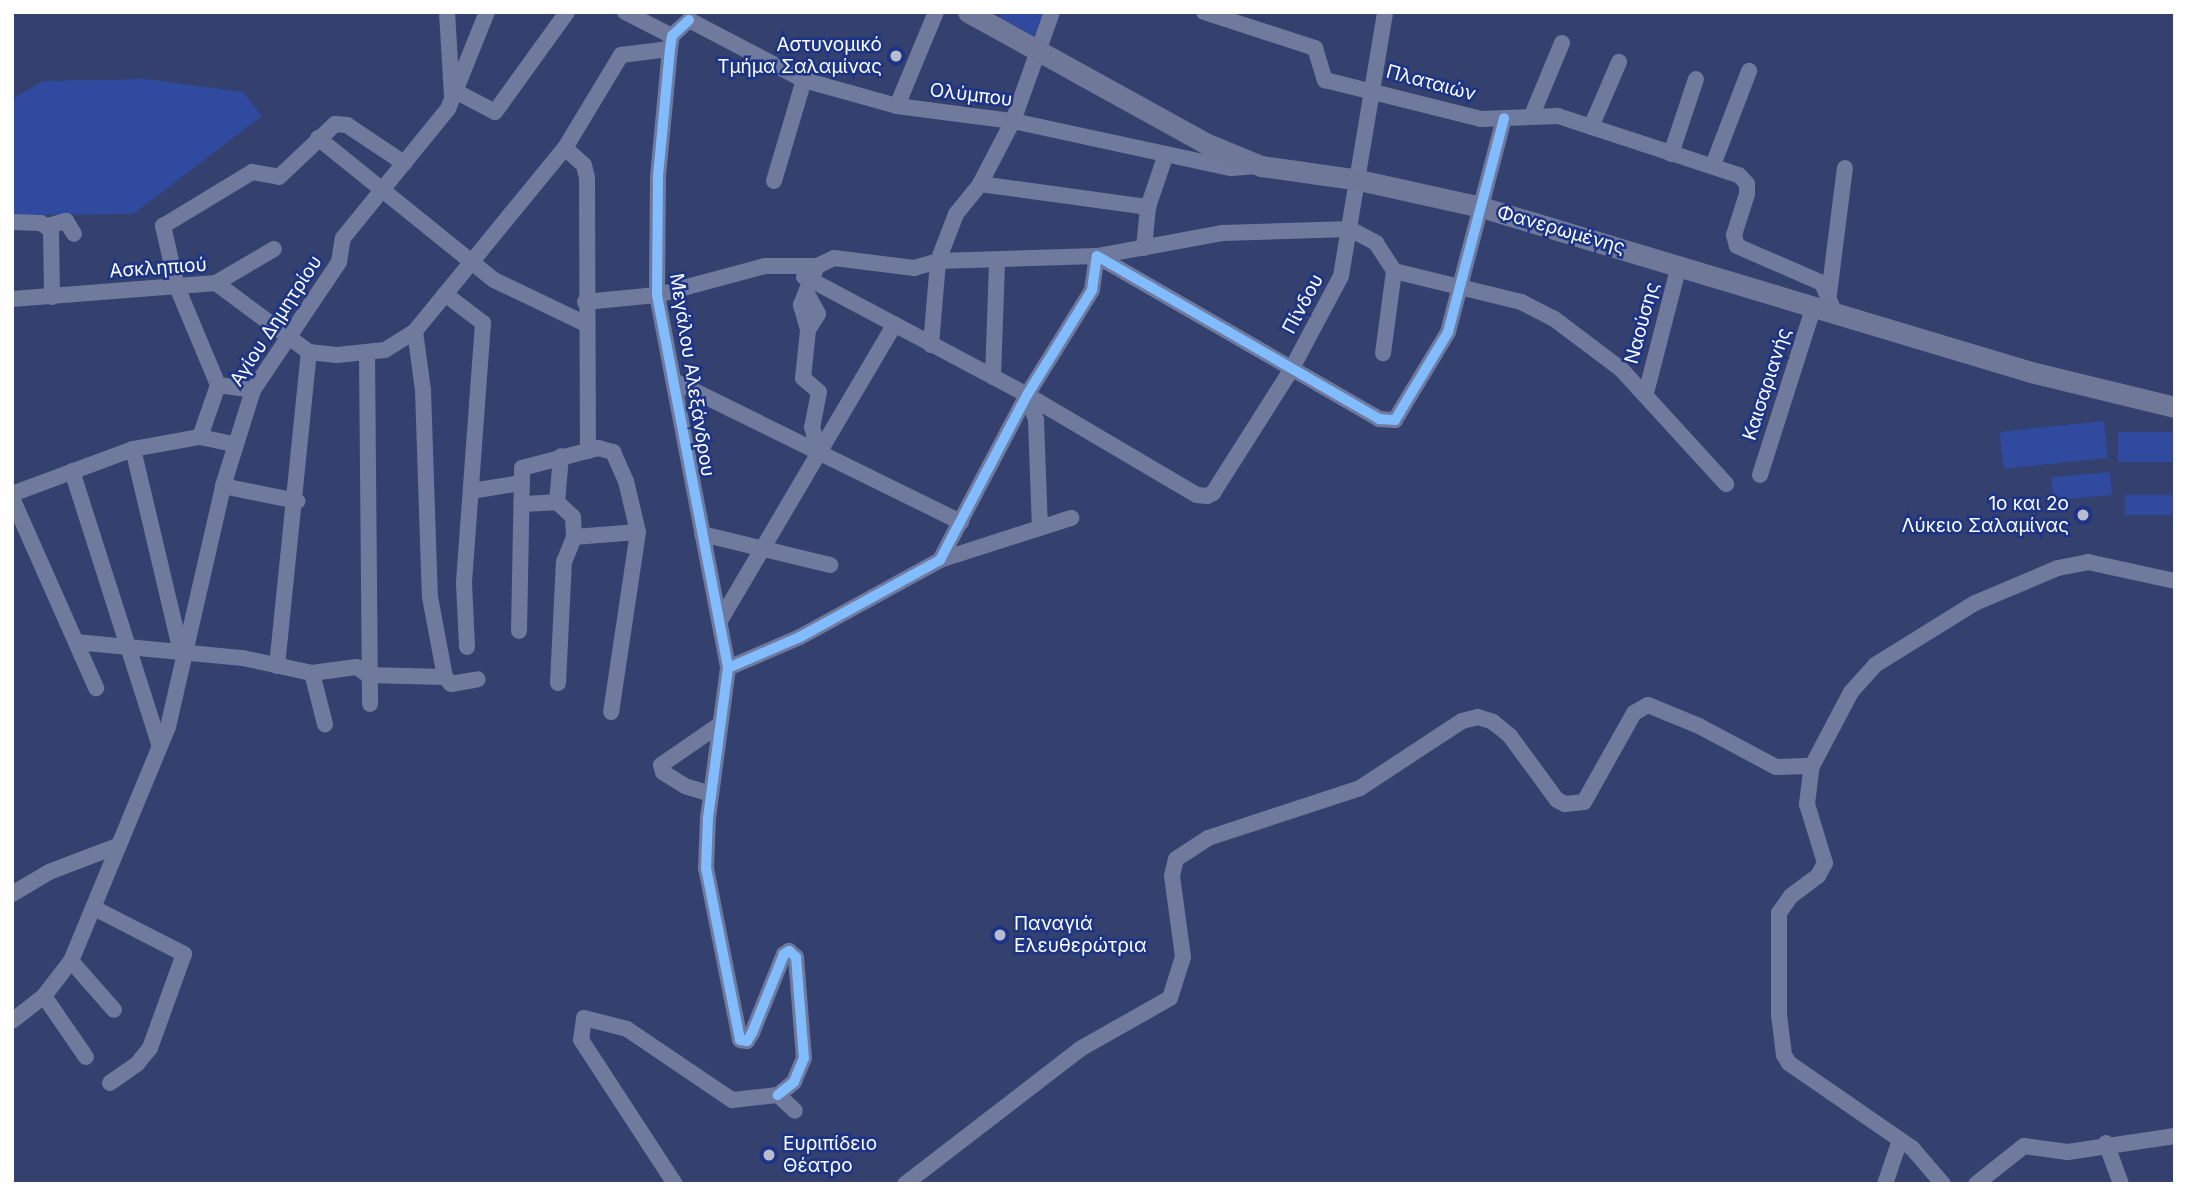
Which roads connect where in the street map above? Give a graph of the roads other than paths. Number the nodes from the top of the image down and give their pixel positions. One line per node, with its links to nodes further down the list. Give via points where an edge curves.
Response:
1 (447, 12): 20 (street)
2 (487, 12): 20 (street, Αγίου Δημητρίου)
3 (567, 12): 20 (street, via 495,112)
4 (625, 12): 12 (street)
5 (936, 12): 21 (street)
6 (968, 12): 11 (main road, Φανερωμένης)
7 (1052, 12): 14 (street)
8 (1204, 12): 19 (street, Πλαταιών, via 1315,48 1325,80)
9 (1385, 12): 19 (street, Πίνδου)
10 (689, 16): 12 (street); 18 (street, Ολύμπου)
11 (990, 17): 14 (main road, Φανερωμένης)
12 (671, 43): 27 (street, via 621,55); 57 (street, Μεγάλου Αλεξάνδρου, via 658,177)
13 (1562, 43): 22 (street)
14 (1042, 50): 24 (street); 32 (main road, Φανερωμένης, via 1205,143)
15 (1619, 62): 25 (street)
16 (1749, 71): 31 (street)
17 (1696, 79): 29 (street)
18 (804, 80): 21 (street, Ολύμπου); 35 (street)
19 (1371, 88): 23 (street, Πλαταιών, via 1481,118); 34 (street, Πίνδου)
20 (454, 95): 30 (street, Αγίου Δημητρίου)
21 (897, 106): 24 (street, Ολύμπου)
22 (1532, 115): 23 (street, Πλαταιών); 25 (street, Πλαταιών, via 1558,116)
23 (1504, 118): 39 (street)
24 (1013, 121): 28 (street, Ολύμπου); 36 (street)
25 (1591, 127): 29 (street, Πλαταιών)
26 (318, 138): 30 (street, via 335,124 346,125); 37 (street); 55 (street, via 279,177 252,172 163,226)
27 (565, 148): 49 (street); 60 (street, via 584,165 587,178)
28 (1166, 154): 32 (street, Ολύμπου, via 1231,167); 38 (street)
29 (1671, 154): 31 (street, Πλαταιών)
30 (404, 163): 37 (street, Αγίου Δημητρίου)
31 (1713, 165): 61 (street, Πλαταιών, via 1739,175 1747,184 1734,235 1737,246 1822,283)
32 (1261, 166): 34 (main road, Φανερωμένης)
33 (1845, 167): 61 (street, Καισαριανής)
34 (1359, 180): 39 (main road, Φανερωμένης); 42 (street, Πίνδου)
35 (774, 181)
36 (980, 184): 38 (street); 47 (street, via 956,214)
37 (382, 191): 49 (street); 65 (street, Αγίου Δημητρίου, via 343,238 339,262)
38 (1148, 207): 44 (street)
39 (1481, 207): 50 (main road, Φανερωμένης); 54 (street)
40 (12, 222): 41 (street)
41 (48, 226): 43 (street, via 66,221); 58 (street)
42 (1349, 229): 44 (street, via 1222,233); 51 (street, via 1376,243); 70 (street, Πίνδου, via 1341,276)
43 (74, 234)
44 (1144, 247): 46 (street)
45 (274, 248): 53 (street)
46 (1097, 256): 48 (street); 70 (street); 76 (street, via 1091,290)
47 (938, 261): 48 (street); 52 (street, via 914,268 834,258); 66 (street)
48 (997, 261): 71 (street)
49 (470, 262): 56 (street); 62 (street, via 494,280)
50 (1679, 264): 61 (main road, Φανερωμένης); 75 (street, Ναούσης)
51 (1394, 271): 54 (street); 68 (street)
52 (811, 279): 57 (street, via 782,265); 63 (street); 82 (street, via 801,305 808,330 803,378 819,391 812,426)
53 (216, 284): 55 (street, Ασκληπιού); 65 (street, Ασκληπιού)
54 (1461, 286): 70 (street, via 1448,332 1395,420 1380,419); 75 (street, via 1521,302 1553,318 1588,340)
55 (177, 287): 58 (street, Ασκληπιού); 73 (street)
56 (445, 294): 64 (street); 89 (street, via 483,323)
57 (657, 295): 60 (street); 72 (street, Μεγάλου Αλεξάνδρου)
58 (52, 298): 59 (street, Ασκληπιού)
59 (12, 299)
60 (585, 302): 62 (street)
61 (1826, 303): 77 (main road, Φανερωμένης, via 2056,379); 85 (street, Καισαριανής)
62 (586, 324): 81 (street)
63 (895, 324): 66 (street); 82 (street)
64 (415, 331): 69 (street, via 386,350); 114 (street, via 423,390 430,597)
65 (288, 340): 67 (street, Ασκληπιού); 74 (street, Αγίου Δημητρίου)
66 (930, 345): 71 (street)
67 (309, 352): 69 (street); 91 (street)
68 (1383, 353)
69 (367, 354): 113 (street)
70 (1291, 370): 76 (street, Πίνδου, via 1213,493 1197,495)
71 (993, 377): 76 (street)
72 (674, 381): 82 (street); 98 (street, Μεγάλου Αλεξάνδρου)
73 (218, 385): 74 (street); 78 (street)
74 (253, 390): 79 (street, Αγίου Δημητρίου)
75 (1646, 393): 87 (street)
76 (1027, 395): 95 (street); 96 (street, via 1036,420)
77 (2175, 407)
78 (200, 437): 79 (street); 80 (street)
79 (234, 444): 88 (street, Αγίου Δημητρίου)
80 (133, 449): 84 (street); 109 (street)
81 (589, 451): 83 (street); 97 (street, via 606,449 616,456)
82 (820, 451): 95 (street); 100 (street)
83 (561, 456): 86 (street, via 526,464); 92 (street)
84 (72, 471): 90 (street); 107 (street)
85 (1760, 475)
86 (521, 483): 89 (street); 93 (street)
87 (1726, 484)
88 (223, 486): 91 (street); 109 (street, Αγίου Δημητρίου)
89 (471, 491): 108 (street, via 464,583)
90 (12, 496): 106 (street)
91 (297, 501): 110 (street)
92 (556, 502): 93 (street); 99 (street, via 573,517)
93 (522, 504): 105 (street)
94 (1071, 518): 96 (street)
95 (961, 522): 101 (street)
96 (1040, 528): 101 (street)
97 (638, 532): 99 (street); 119 (street)
98 (702, 534): 100 (street); 104 (street, Μεγάλου Αλεξάνδρου)
99 (575, 537): 116 (street, via 564,562)
100 (763, 548): 102 (street); 104 (street)
101 (940, 560): 111 (street, via 800,637)
102 (830, 565)
103 (2175, 581): 123 (street, via 2088,562 2059,568 1975,603 1898,648 1863,677)
104 (720, 620): 111 (street, Μεγάλου Αλεξάνδρου)
105 (519, 631)
106 (76, 642): 107 (street); 117 (street)
107 (130, 647): 109 (street); 122 (street)
108 (467, 647)
109 (184, 652): 110 (street); 122 (street, Αγίου Δημητρίου)
110 (277, 666): 112 (street)
111 (728, 668): 121 (street, Μεγάλου Αλεξάνδρου)
112 (312, 673): 113 (street, via 357,667); 120 (street)
113 (368, 675): 114 (street); 118 (street)
114 (445, 677): 115 (street, via 451,684)
115 (478, 679)
116 (558, 683)
117 (96, 688)
118 (370, 704)
119 (611, 712)
120 (325, 724)
121 (719, 725): 124 (street, Μεγάλου Αλεξάνδρου); 124 (street, via 661,765 663,772 685,786)
122 (160, 746): 125 (street, Αγίου Δημητρίου)
123 (1812, 766): 137 (street, via 1807,804 1825,863 1818,876 1791,896 1779,913 1780,1041 1789,1063); 140 (street, via 1776,767 1648,705 1634,713 1584,802 1565,804 1557,800 1510,736 1493,722 1478,718 1462,721 1360,788 1320,805 1208,838 1176,859 1172,876 1183,957 1170,998 1080,1049)
124 (711, 794): 134 (street, Μεγάλου Αλεξάνδρου, via 706,868 740,1040 747,1041 752,1033 784,954 796,957 804,1058 794,1082)
125 (117, 846): 126 (street, via 49,872); 127 (street, Αγίου Δημητρίου)
126 (12, 894)
127 (96, 909): 128 (street, Αγίου Δημητρίου); 133 (street, via 184,954 150,1048 138,1064)
128 (71, 961): 129 (street, Αγίου Δημητρίου); 130 (street)
129 (44, 996): 131 (street, Αγίου Δημητρίου); 132 (street)
130 (114, 1010)
131 (12, 1021)
132 (86, 1057)
133 (110, 1083)
134 (778, 1095): 135 (street); 139 (street, via 732,1100 627,1029 584,1018 581,1040)
135 (795, 1111)
136 (2175, 1136): 138 (street)
137 (1900, 1140): 141 (street); 142 (street, via 1933,1168)
138 (2106, 1143): 143 (street, via 2068,1152 2024,1146); 144 (street)
139 (675, 1184)
140 (905, 1184)
141 (1885, 1184)
142 (1943, 1184)
143 (1976, 1184)
144 (2121, 1184)

